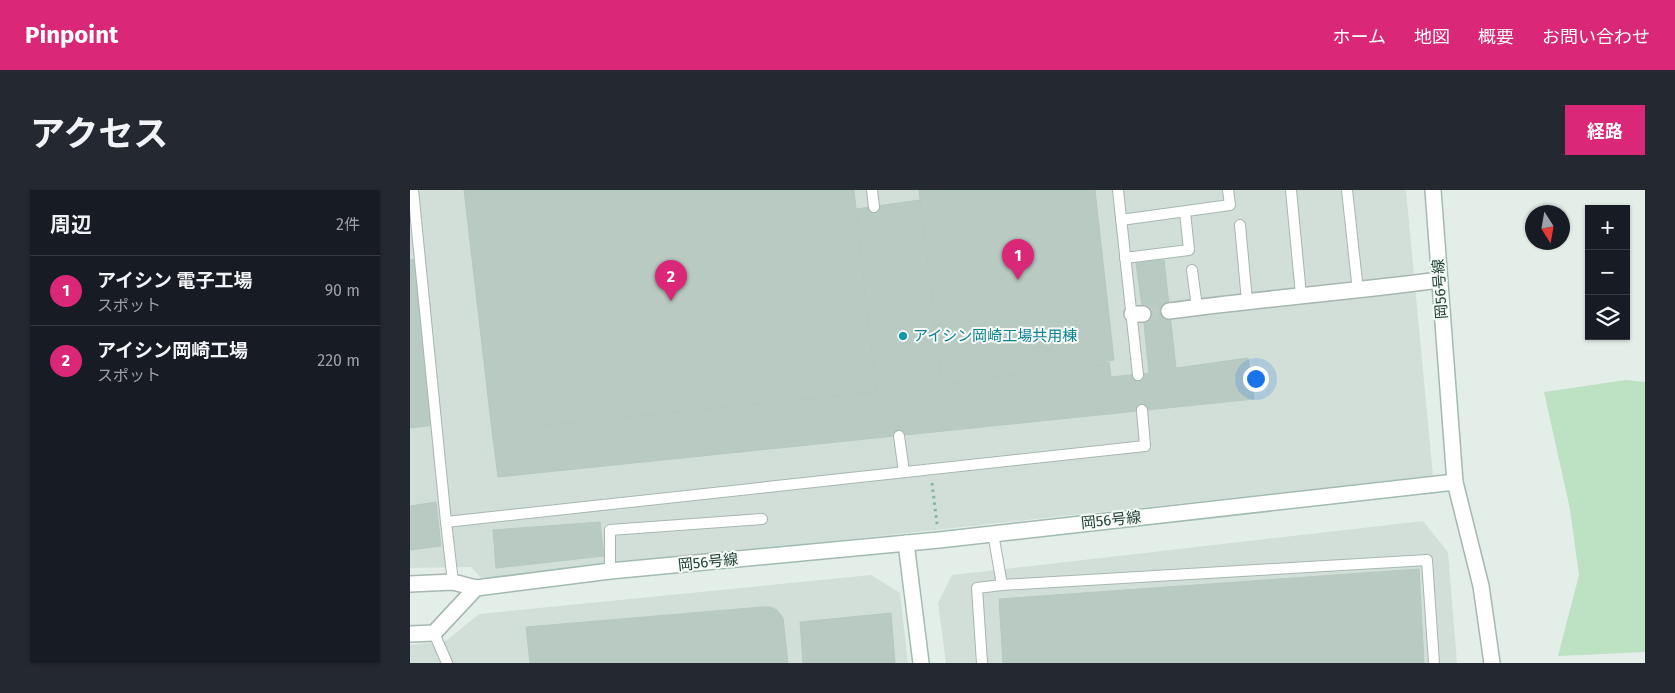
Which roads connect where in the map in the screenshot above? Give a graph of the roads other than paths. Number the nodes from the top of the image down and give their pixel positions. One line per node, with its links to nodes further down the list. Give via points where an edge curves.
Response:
1 (413, 190): 26 (lane)
2 (872, 190): 8 (lane)
3 (1118, 190): 10 (lane)
4 (1228, 190): 9 (lane, via 1230,205)
5 (1291, 190): 16 (lane)
6 (1348, 190): 15 (lane)
7 (1433, 190): 14 (street, 岡56号線)
8 (874, 207)
9 (1185, 212): 10 (lane); 12 (lane, via 1189,250)
10 (1121, 220): 12 (lane)
11 (1240, 225): 17 (lane)
12 (1125, 258): 20 (lane, via 1137,314)
13 (1192, 270): 18 (lane)
14 (1439, 280): 15 (street); 24 (street, 岡56号線)
15 (1358, 291): 16 (street)
16 (1300, 295): 17 (street)
17 (1247, 301): 18 (street)
18 (1197, 307): 19 (street)
19 (1169, 311)
20 (1138, 374)
21 (1142, 410): 23 (lane, via 1145,446)
22 (899, 436): 23 (lane)
23 (904, 472): 26 (lane)
24 (1455, 482): 27 (street, 岡56号線); 40 (street, via 1481,586)
25 (762, 519): 29 (lane, via 610,530)
26 (446, 522): 30 (lane)
27 (993, 533): 28 (street, 岡56号線); 32 (lane)
28 (906, 543): 29 (street, 岡56号線); 37 (street)
29 (610, 571): 33 (street, 岡56号線)
30 (453, 582): 31 (street); 33 (street)
31 (410, 584)
32 (1002, 585): 38 (lane, via 977,588); 39 (lane, via 1427,560)
33 (476, 588): 34 (street)
34 (434, 632): 35 (street); 36 (lane)
35 (410, 634)
36 (447, 663)
37 (921, 663)
38 (982, 663)
39 (1434, 663)
40 (1492, 663)

